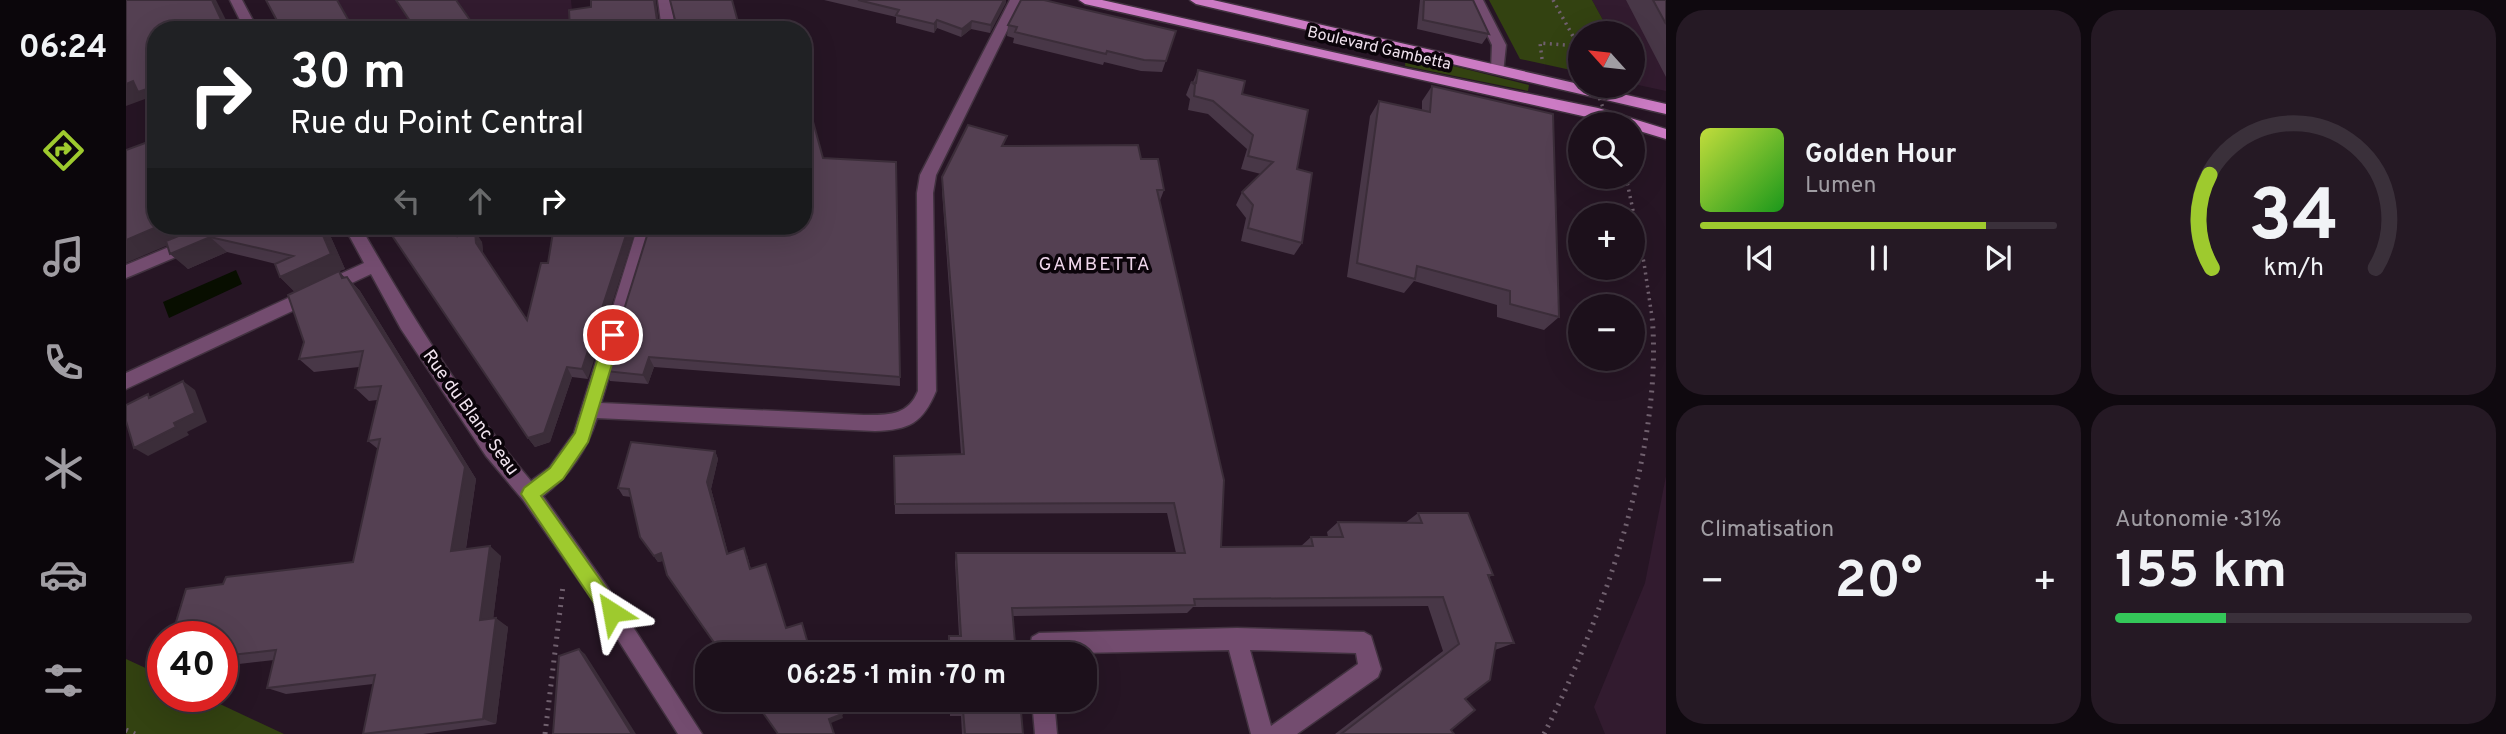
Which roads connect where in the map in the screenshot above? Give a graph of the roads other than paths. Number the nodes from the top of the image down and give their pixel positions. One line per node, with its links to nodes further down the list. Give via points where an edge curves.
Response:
1 (236, 0): 7 (street)
2 (664, 0): 8 (street)
3 (1016, 0): 18 (street, via 928,175 927,391 911,418 864,423)
4 (1085, 0): 11 (main road, Boulevard Gambetta, via 1611,116)
5 (1196, 0): 9 (main road, Boulevard Gambetta)
6 (1477, 0): 9 (street, via 1499,45)
7 (247, 21)
8 (668, 21)
9 (1498, 70): 10 (main road, Boulevard Gambetta)
10 (1666, 109)
11 (1666, 134)
12 (213, 235): 16 (street)
13 (357, 235): 15 (street, Rue du Blanc Seau)
14 (643, 235): 18 (street)
15 (373, 266): 17 (street); 19 (street, Rue du Blanc Seau, via 493,450)
16 (126, 272)
17 (126, 381)
18 (591, 410): 19 (street, via 570,458)
19 (530, 494): 23 (street, Rue du Blanc Seau)
20 (1237, 639): 21 (street); 25 (street); 26 (street, via 1364,643 1370,669)
21 (1097, 643)
22 (1044, 712): 24 (street)
23 (691, 734)
24 (1046, 734)
25 (1262, 734)
26 (1278, 734)

